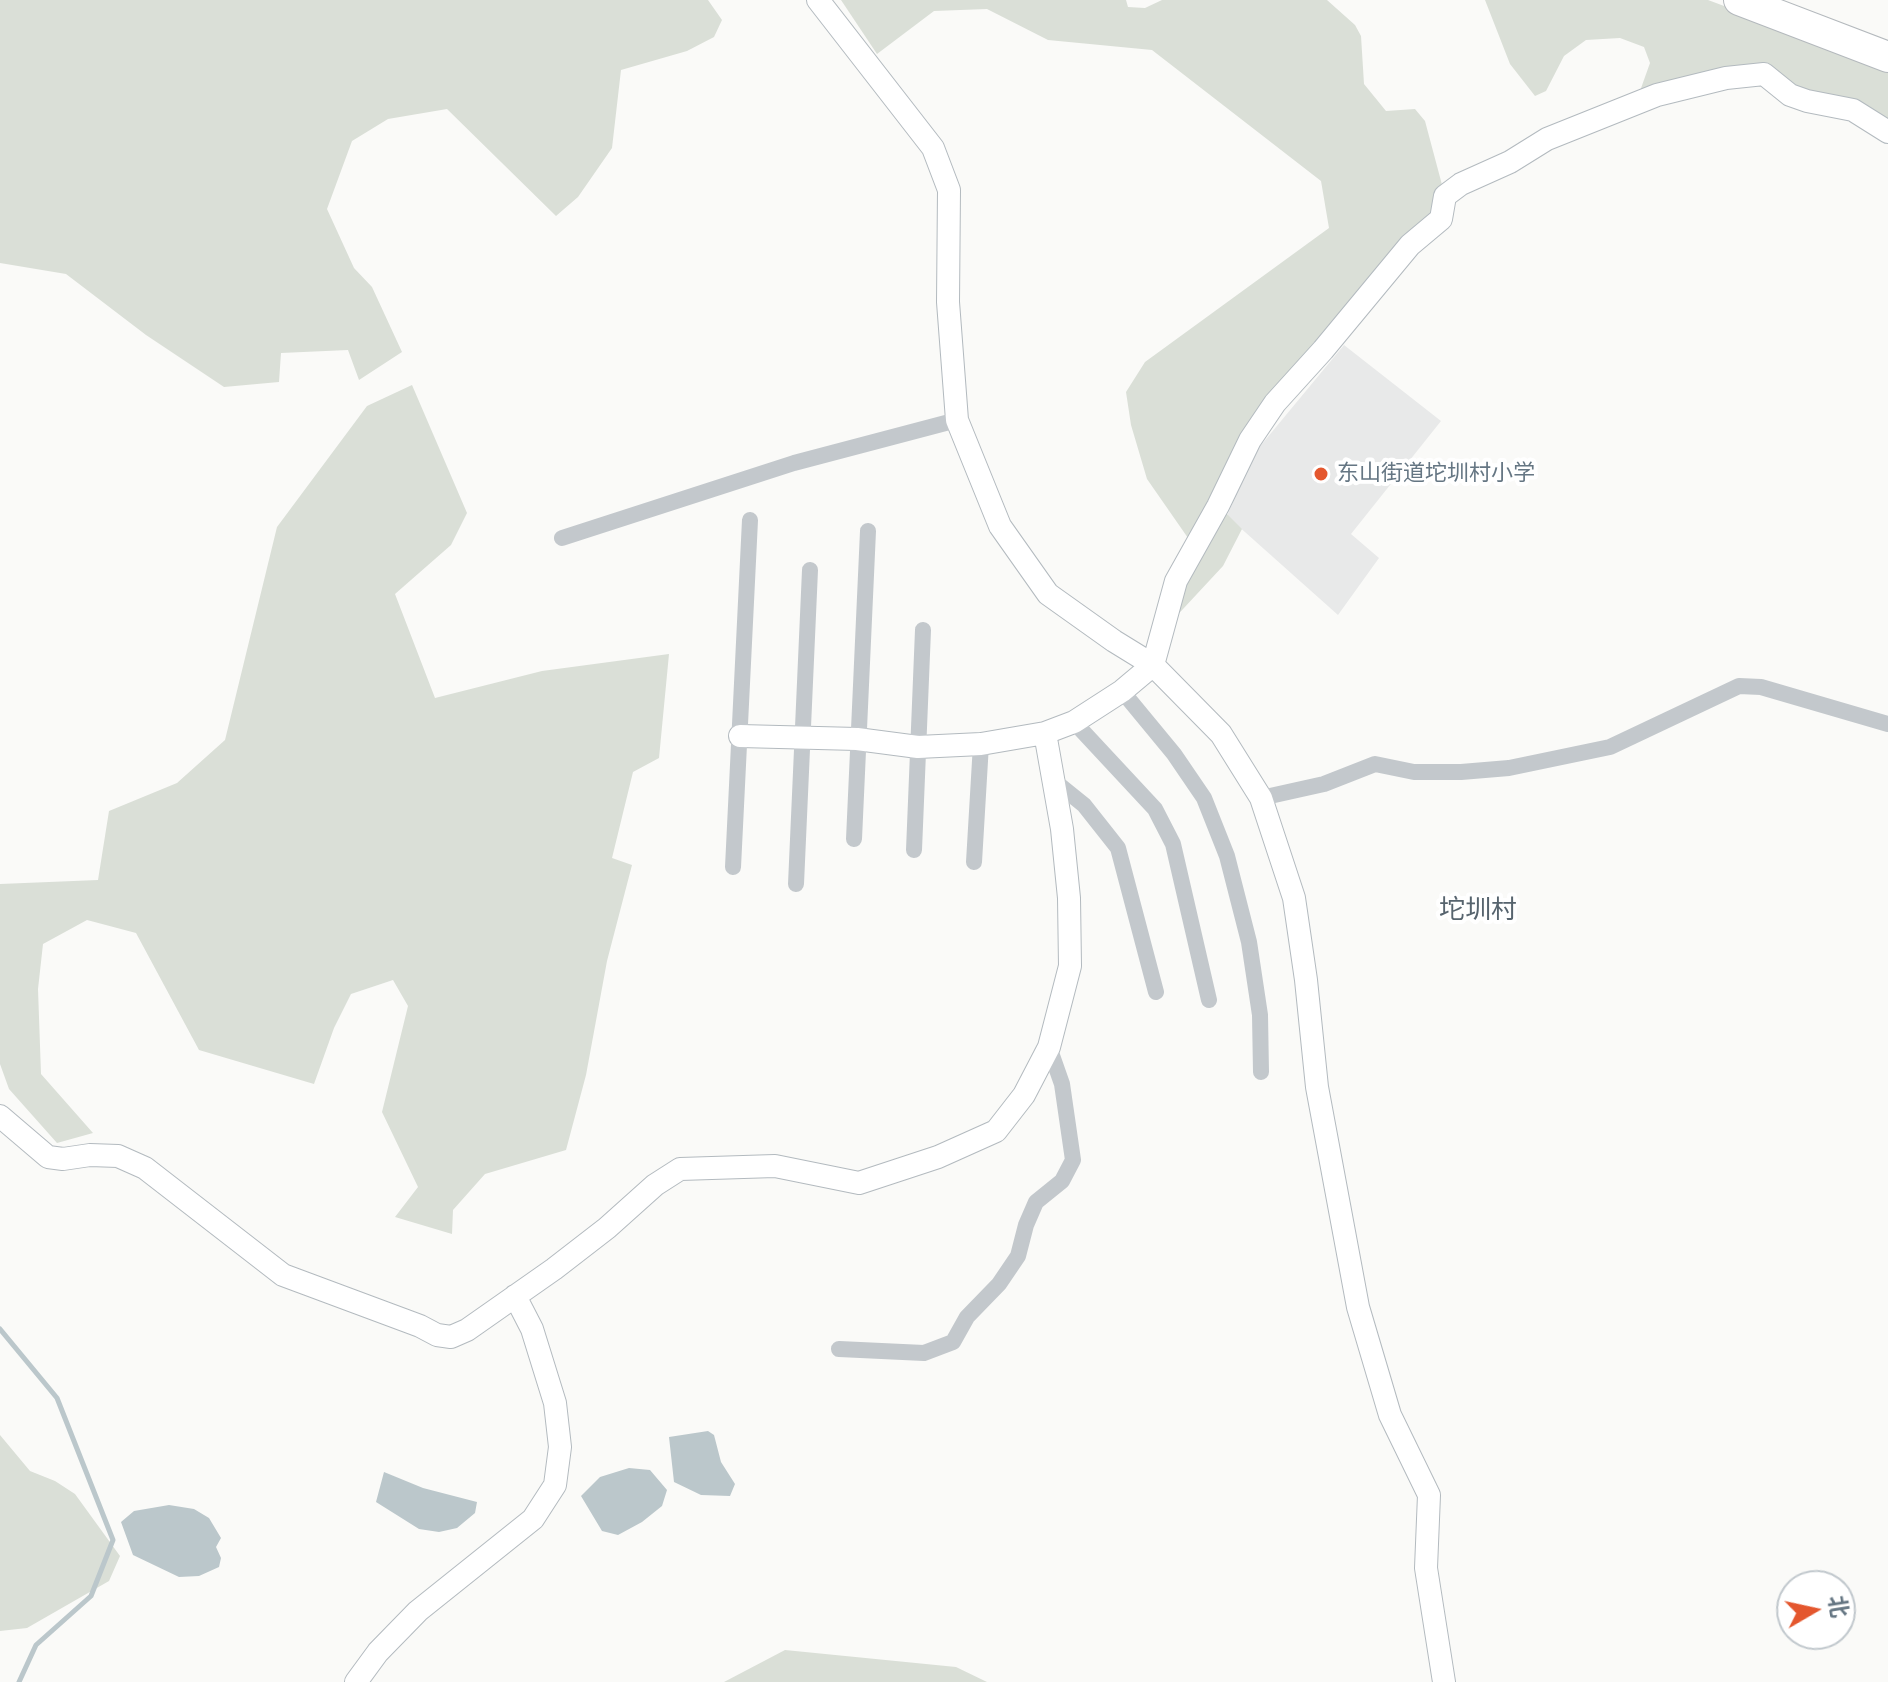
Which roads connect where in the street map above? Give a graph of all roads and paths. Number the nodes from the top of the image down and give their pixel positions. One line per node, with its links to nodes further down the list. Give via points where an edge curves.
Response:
1 (818, 0): 7 (street, via 933,148 949,190 948,302)
2 (1739, 0): 5 (highway)
3 (1784, 0): 4 (highway)
4 (1888, 41)
5 (1888, 57)
6 (1888, 132): 13 (street, via 1853,110 1790,95 1764,74 1726,78 1657,95 1547,139 1461,184 1445,196 1441,219 1410,245 1275,403 1250,440 1176,581)
7 (957, 420): 10 (street, via 794,463); 13 (street, via 1000,526 1048,594)
8 (750, 520): 18 (street)
9 (868, 531): 20 (street)
10 (562, 538)
11 (810, 570): 19 (street)
12 (923, 630): 22 (street)
13 (1153, 665): 14 (street); 24 (street, via 1221,734)
14 (1122, 691): 15 (street); 33 (street, via 1204,798 1227,856 1249,942 1260,1015)
15 (1074, 722): 17 (street); 31 (street, via 1155,809 1173,844)
16 (1888, 724): 24 (street, via 1761,687 1739,686 1610,747 1461,772 1414,772 1375,764 1324,784)
17 (1045, 733): 21 (street); 23 (street)
18 (740, 736): 19 (street); 28 (street)
19 (802, 739): 20 (street); 29 (street)
20 (857, 739): 22 (street); 25 (street)
21 (981, 744): 22 (street); 27 (street)
22 (918, 747): 26 (street)
23 (1053, 780): 30 (street, via 1084,805 1118,848); 32 (street, via 1069,898 1070,966)
24 (1261, 798): 38 (street, via 1294,898 1317,1087 1358,1307 1390,1415 1429,1495 1426,1568)
25 (854, 839)
26 (914, 850)
27 (974, 862)
28 (733, 867)
29 (796, 884)
30 (1156, 992)
31 (1209, 1000)
32 (1049, 1047): 35 (street, via 1024,1095 996,1131 859,1183 775,1166 680,1169); 36 (street, via 1062,1084 1073,1160 1062,1181 1036,1202 1018,1256 999,1284 967,1317 953,1342 924,1353)
33 (1261, 1072)
34 (0, 1116): 35 (street, via 48,1157 118,1156 145,1168 283,1275 437,1335 451,1337 467,1330)
35 (515, 1296): 37 (street, via 532,1329 555,1403 560,1447 555,1485 533,1519 418,1611)
36 (839, 1349)
37 (356, 1682)
38 (1444, 1682)

